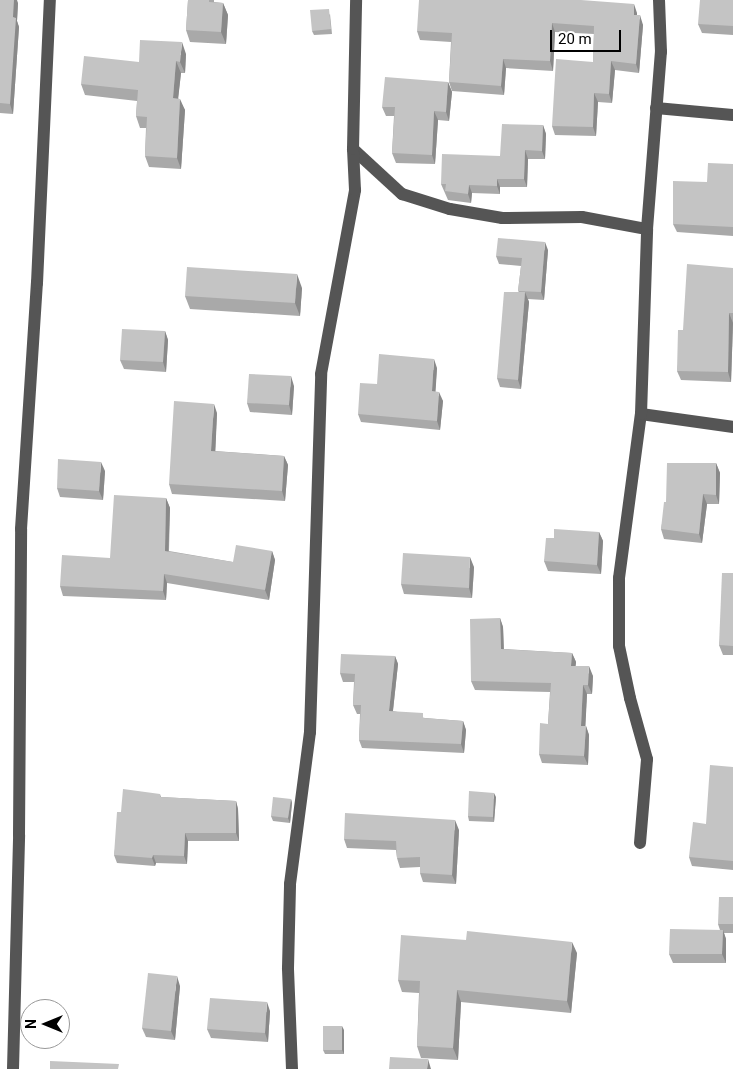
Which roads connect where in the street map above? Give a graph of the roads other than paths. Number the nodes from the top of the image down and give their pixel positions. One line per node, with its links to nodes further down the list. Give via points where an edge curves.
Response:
1 (50, 0): 11 (street, via 21,529)
2 (356, 0): 6 (street)
3 (659, 0): 4 (street, via 661,52)
4 (656, 108): 5 (street); 7 (street)
5 (733, 115)
6 (353, 149): 7 (street, via 402,194 450,209 502,218 582,217); 12 (street, via 355,190 321,374 310,732 290,884 288,968)
7 (646, 230): 8 (street)
8 (641, 414): 9 (street); 10 (street, via 619,578 619,646 647,759)
9 (733, 427)
10 (640, 843)
11 (14, 1069)
12 (292, 1069)

